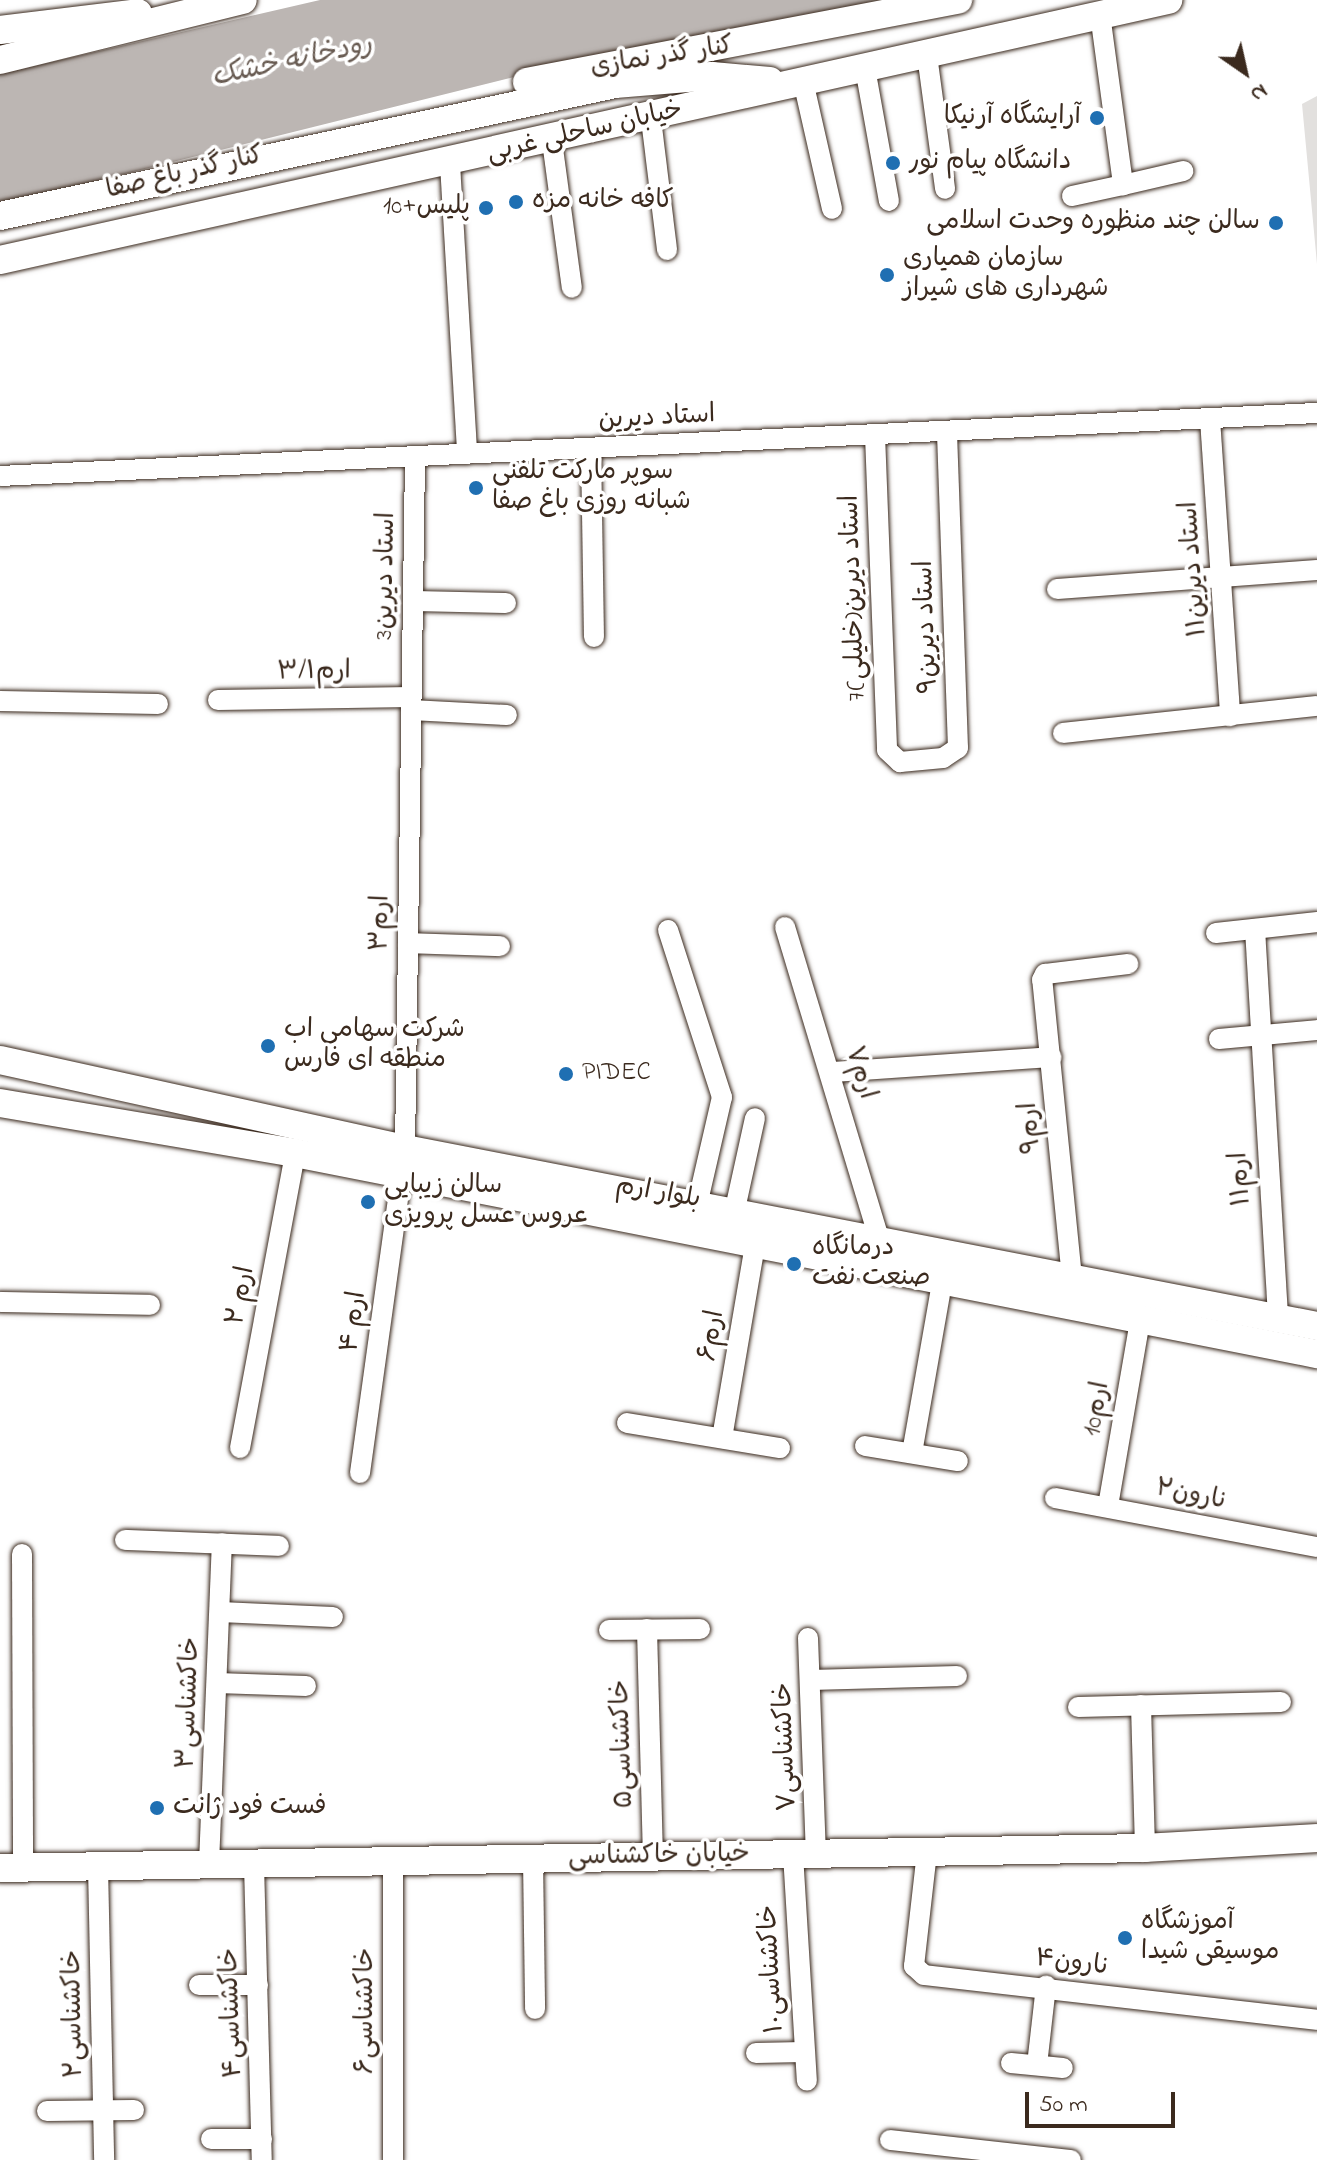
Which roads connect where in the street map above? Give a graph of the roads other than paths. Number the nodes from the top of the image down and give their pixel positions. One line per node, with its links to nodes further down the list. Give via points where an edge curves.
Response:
1 (243, 0): 4 (main road)
2 (958, 0): 12 (main road, کنار گذر نمازی, via 776,40 617,61 449,100)
3 (1168, 0): 5 (main road, خیابان ساحلی غربی)
4 (193, 10): 6 (main road, via 76,15); 8 (main road)
5 (1100, 14): 7 (main road, خیابان ساحلی غربی); 16 (street)
6 (0, 30)
7 (927, 55): 9 (main road, خیابان ساحلی غربی); 17 (street)
8 (0, 60)
9 (865, 68): 10 (main road, خیابان ساحلی غربی); 19 (street)
10 (797, 82): 11 (main road, خیابان ساحلی غربی); 12 (main road, via 712,76 615,84); 20 (street)
11 (651, 119): 13 (main road, خیابان ساحلی غربی); 22 (street)
12 (370, 132): 21 (main road, کنار گذر باغ صفا)
13 (552, 141): 14 (main road, خیابان ساحلی غربی); 24 (street)
14 (450, 164): 23 (main road, خیابان ساحلی غربی); 30 (street)
15 (1183, 171): 16 (street)
16 (1123, 185): 18 (street)
17 (945, 189)
18 (1072, 196)
19 (889, 201)
20 (832, 209)
21 (0, 216)
22 (667, 250)
23 (0, 260)
24 (572, 288)
25 (1317, 413): 26 (street, استاد دیرین)
26 (1210, 419): 27 (street, استاد دیرین); 34 (street, استاد دیرین۱۱)
27 (947, 432): 28 (street, استاد دیرین); 47 (street, استاد دیرین۹, via 958,748 943,758)
28 (875, 435): 29 (street, استاد دیرین); 47 (street, 7استاد دیرین(خلیلی))
29 (591, 448): 30 (street, استاد دیرین); 38 (street)
30 (467, 454): 31 (street, استاد دیرین)
31 (415, 456): 32 (street, استاد دیرین); 36 (street, 3استاد دیرین)
32 (0, 476)
33 (1317, 570): 34 (street)
34 (1222, 578): 35 (street); 45 (street, استاد دیرین۱۱)
35 (1057, 589)
36 (413, 601): 37 (street); 42 (street, 3استاد دیرین)
37 (506, 603)
38 (594, 637)
39 (218, 700): 42 (street, ۳/۱ارم)
40 (0, 701): 41 (street)
41 (158, 704)
42 (411, 704): 44 (street, ۳/۱ارم); 53 (street, ارم۳)
43 (1317, 706): 45 (street)
44 (507, 715)
45 (1230, 716): 46 (street)
46 (1063, 733)
47 (891, 757)
48 (1317, 922): 50 (street)
49 (785, 927): 61 (street, ارم۷)
50 (1255, 929): 52 (street); 57 (street, ارم۱۱)
51 (668, 930): 67 (street, via 722,1097)
52 (1216, 933)
53 (408, 943): 54 (street); 64 (street, ارم۳)
54 (500, 946)
55 (1128, 964): 59 (street, ارم۹, via 1045,974)
56 (1317, 1030): 57 (street)
57 (1259, 1037): 58 (street); 76 (street, ارم۱۱)
58 (1219, 1039)
59 (1051, 1057): 61 (street); 71 (street, ارم۹)
60 (0, 1060): 64 (main road, بلوار ارم)
61 (832, 1072): 69 (street, ارم۷)
62 (0, 1103): 65 (main road, بلوار ارم)
63 (755, 1118): 68 (street)
64 (405, 1149): 67 (main road, بلوار ارم)
65 (295, 1153): 66 (main road, بلوار ارم); 83 (street, ارم ۲)
66 (401, 1178): 70 (main road, بلوار ارم); 87 (street, ارم ۴)
67 (698, 1201): 68 (main road, بلوار ارم)
68 (735, 1209): 69 (main road, بلوار ارم)
69 (878, 1235): 71 (main road, بلوار ارم)
70 (755, 1244): 72 (main road, بلوار ارم); 81 (street, ارم۶)
71 (1061, 1276): 74 (main road); 76 (main road, بلوار ارم)
72 (942, 1282): 74 (main road, بلوار ارم); 85 (street)
73 (0, 1302): 75 (street)
74 (1043, 1302): 77 (main road, بلوار ارم)
75 (150, 1305)
76 (1278, 1318): 78 (main road, بلوار ارم)
77 (1140, 1320): 79 (main road, بلوار ارم); 89 (street, ارم10)
78 (1317, 1326)
79 (1317, 1354)
80 (627, 1423): 81 (street)
81 (722, 1438): 84 (street)
82 (865, 1446): 85 (street)
83 (240, 1448)
84 (780, 1448)
85 (912, 1453): 86 (street)
86 (958, 1461)
87 (360, 1473)
88 (1055, 1498): 89 (street, نارون۲)
89 (1108, 1506): 93 (street, نارون۲)
90 (125, 1540): 91 (street)
91 (222, 1543): 92 (street); 95 (street, خاکشناسی۳)
92 (279, 1546)
93 (1317, 1547)
94 (22, 1554): 118 (street)
95 (220, 1612): 96 (street); 103 (street, خاکشناسی۳)
96 (333, 1617)
97 (647, 1629): 98 (street); 99 (street); 112 (street, خاکشناسی۵)
98 (700, 1629)
99 (609, 1630)
100 (808, 1638): 102 (street, خاکشناسی۷)
101 (957, 1676): 102 (street)
102 (811, 1680): 111 (street, خاکشناسی۷)
103 (217, 1683): 104 (street); 115 (street, خاکشناسی۳)
104 (306, 1686)
105 (1281, 1702): 106 (street)
106 (1141, 1705): 107 (street); 109 (street)
107 (1078, 1707)
108 (1317, 1838): 109 (main road, خیابان خاکشناسی)
109 (1145, 1848): 110 (main road, خیابان خاکشناسی)
110 (927, 1852): 111 (main road, خیابان خاکشناسی); 121 (street, نارون۴, via 918,1971)
111 (805, 1854): 112 (main road, خیابان خاکشناسی); 124 (street, خاکشناسی۱۰)
112 (653, 1857): 113 (main road, خیابان خاکشناسی)
113 (533, 1859): 114 (main road, خیابان خاکشناسی); 122 (street)
114 (393, 1861): 116 (main road, خیابان خاکشناسی); 137 (street, خاکشناسی۶)
115 (209, 1864): 116 (main road, خیابان خاکشناسی); 117 (main road, خیابان خاکشناسی)
116 (254, 1864): 120 (street, خاکشناسی۴)
117 (98, 1866): 118 (main road, خیابان خاکشناسی); 130 (street, خاکشناسی۲)
118 (12, 1868)
119 (199, 1985): 120 (street)
120 (258, 1985): 135 (street, خاکشناسی۴)
121 (1046, 1986): 123 (street, نارون۴); 127 (street)
122 (535, 2009)
123 (1317, 2020)
124 (803, 2052): 125 (street); 129 (street, خاکشناسی۱۰)
125 (756, 2053)
126 (1011, 2063): 127 (street)
127 (1037, 2065): 128 (street)
128 (1063, 2068)
129 (807, 2081)
130 (103, 2110): 131 (street); 132 (street); 136 (street, خاکشناسی۲)
131 (134, 2110)
132 (47, 2111)
133 (211, 2139): 135 (street)
134 (890, 2140): 138 (street)
135 (262, 2150)
136 (104, 2160)
137 (393, 2160)
138 (1071, 2160)

